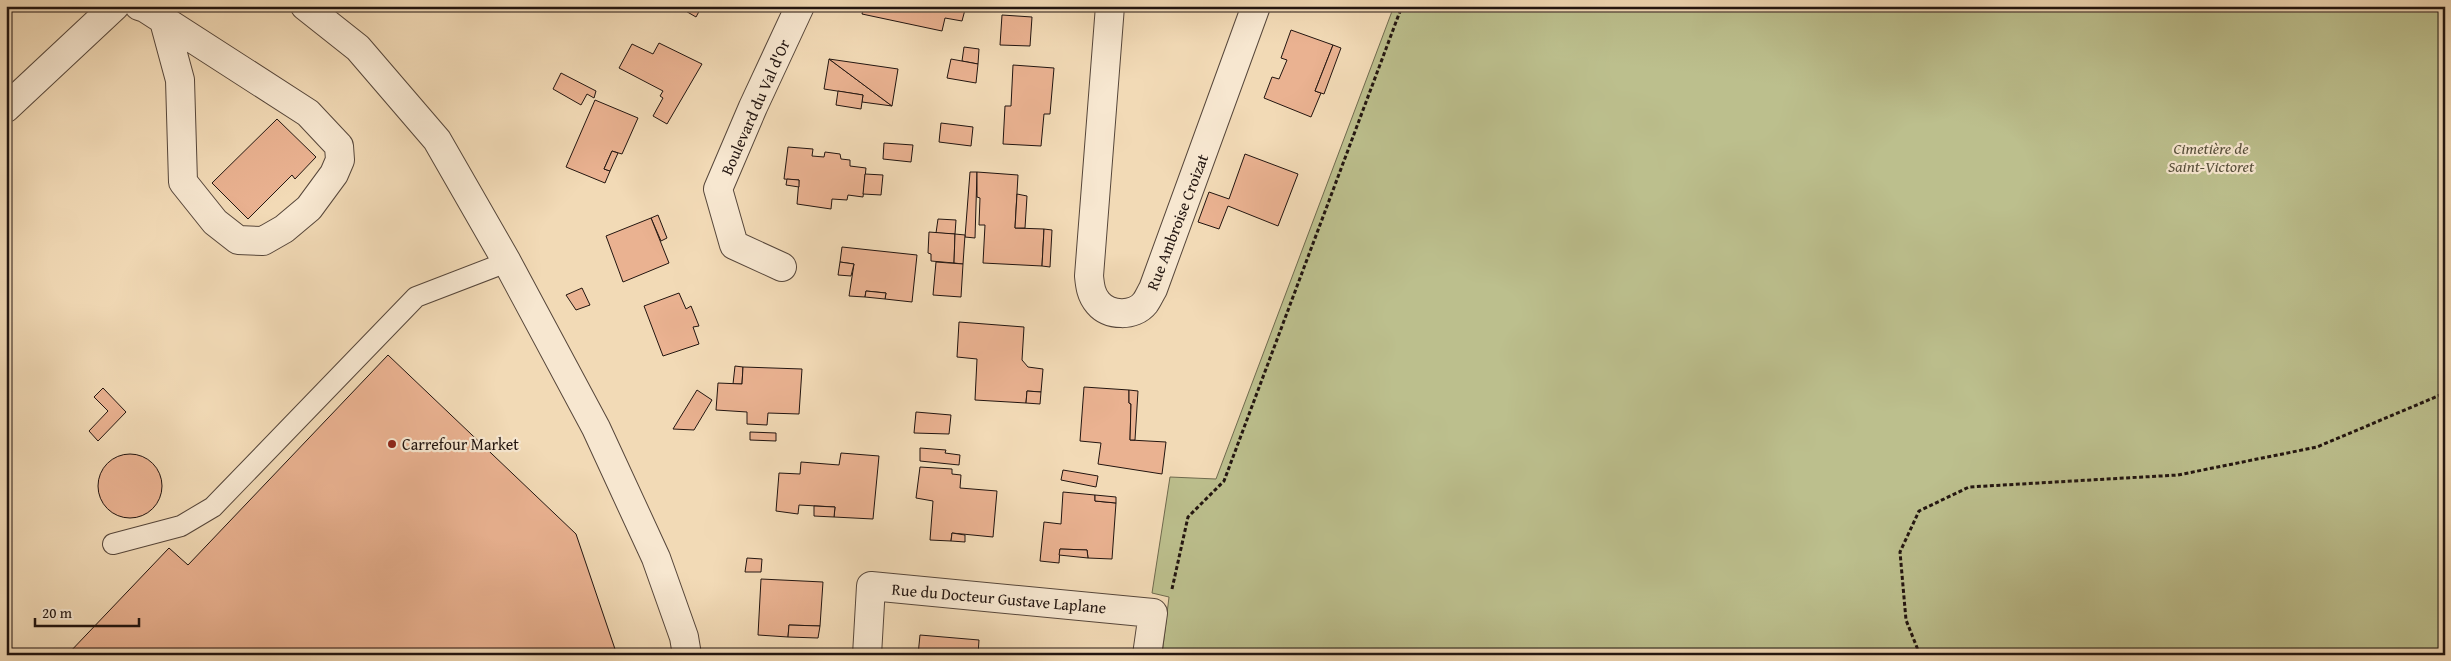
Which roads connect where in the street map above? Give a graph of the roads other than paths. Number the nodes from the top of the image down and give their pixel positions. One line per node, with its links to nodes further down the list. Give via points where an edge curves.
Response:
1 (115, 6): 8 (street)
2 (139, 6): 7 (street)
3 (305, 6): 9 (street, via 358,48 437,140)
4 (800, 6): 10 (street, Boulevard du Val d'Or, via 718,190 734,245)
5 (1110, 6): 6 (street, Rue Ambroise Croizat, via 1089,276 1091,291 1098,304 1122,313 1134,312 1144,304 1153,289)
6 (1256, 6)
7 (164, 21): 7 (street, via 308,113 339,146 340,160 334,174 309,208 284,229 263,240 238,240 215,222 183,182 180,80)
8 (6, 108)
9 (507, 262): 11 (lane, via 416,297 213,506 181,526); 12 (street, via 596,428 652,549 684,636)
10 (782, 267)
11 (113, 544)
12 (687, 655)
13 (867, 655): 14 (street, Rue du Docteur Gustave Laplane, via 871,586 1153,612)
14 (1146, 655)

